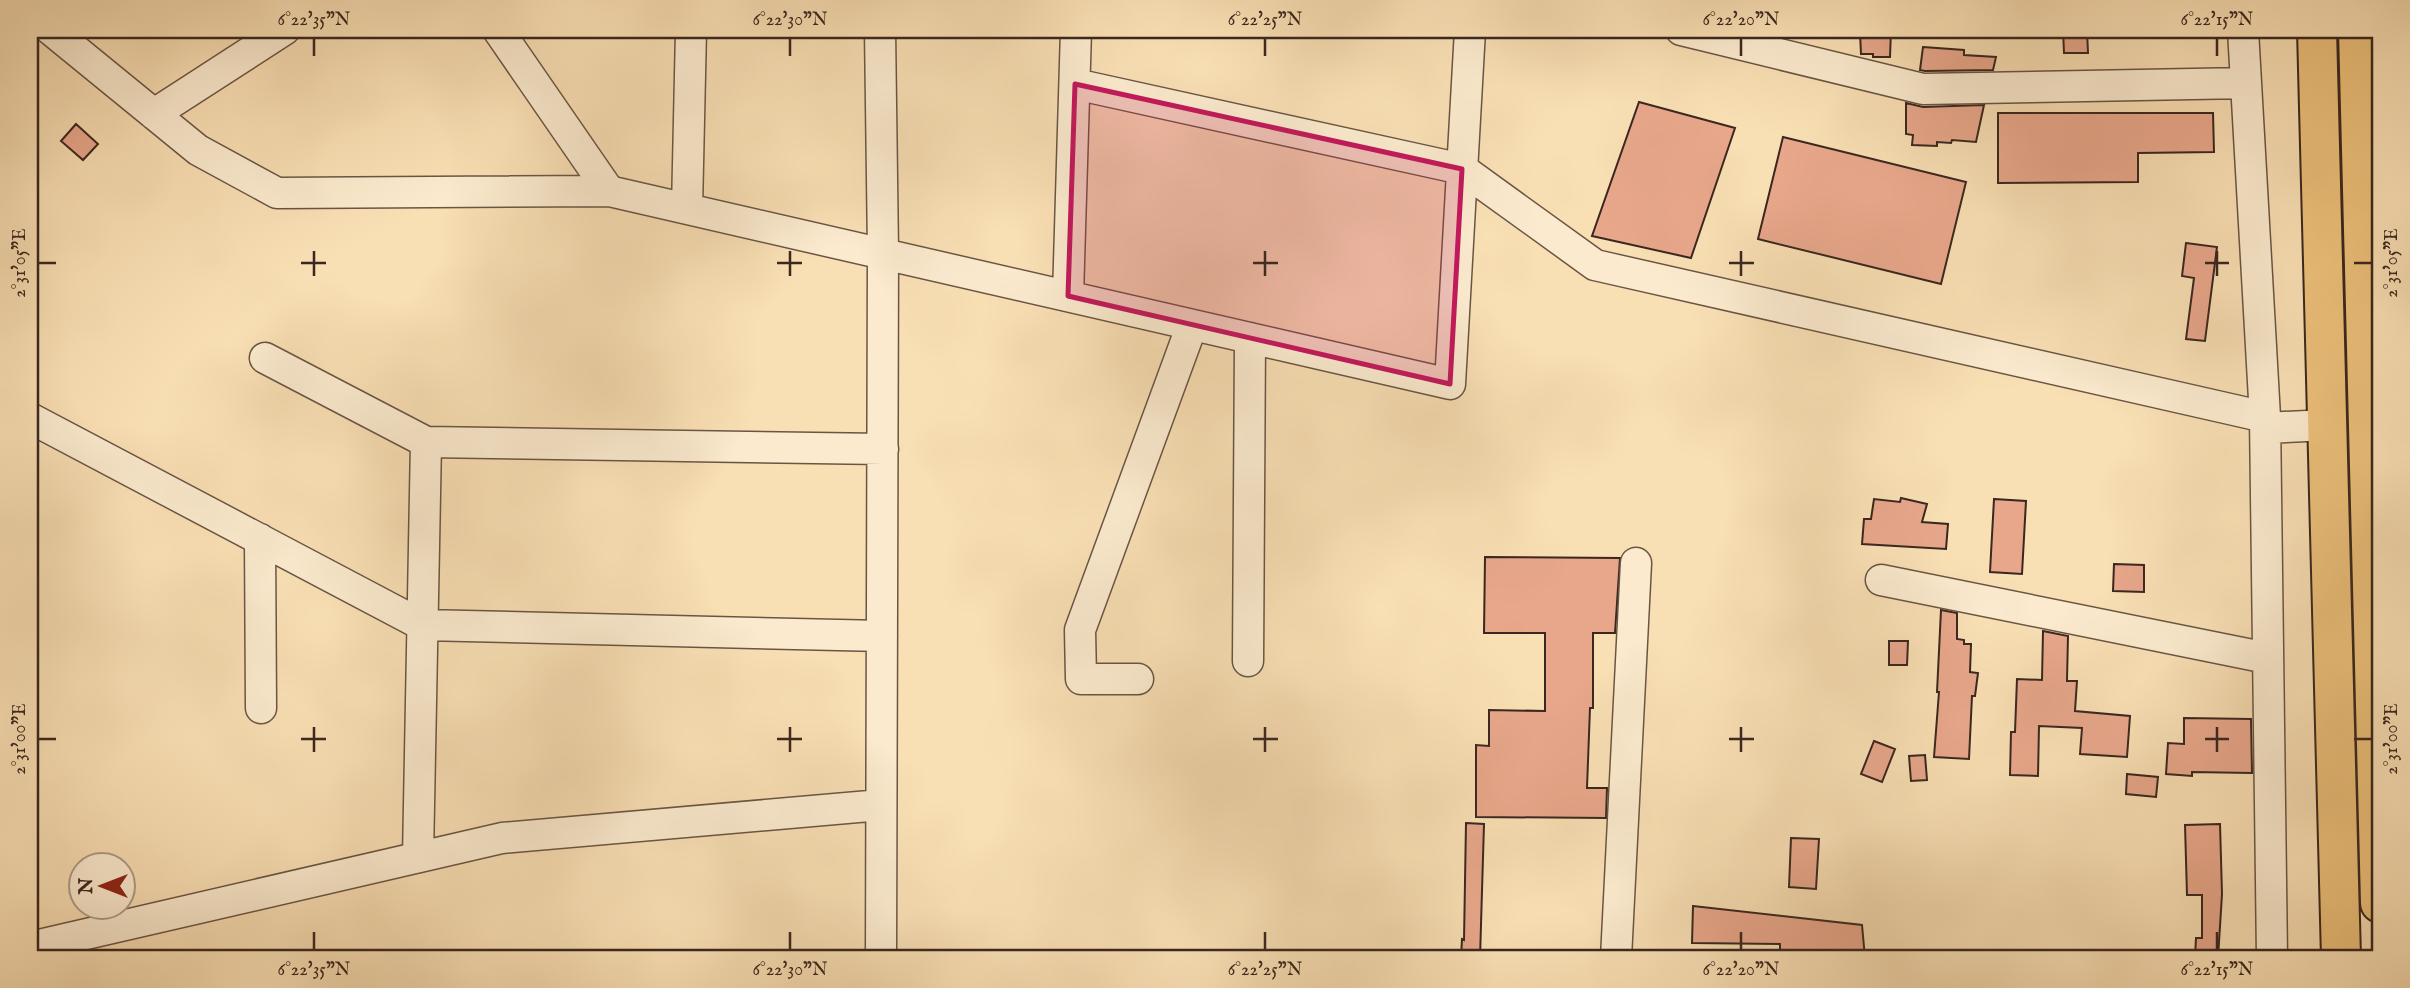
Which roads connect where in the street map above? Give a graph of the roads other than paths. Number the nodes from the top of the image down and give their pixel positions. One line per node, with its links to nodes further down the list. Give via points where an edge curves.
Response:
1 (51, 30): 15 (street)
2 (284, 30): 15 (street)
3 (498, 30): 17 (street)
4 (691, 30): 18 (street)
5 (880, 30): 19 (street)
6 (1076, 30): 14 (street)
7 (1470, 30): 16 (street)
8 (1681, 30): 12 (street)
9 (2243, 30): 13 (street)
10 (2317, 30): 26 (highway)
11 (2358, 30): 40 (highway)
12 (1715, 34): 13 (street, via 1923,89)
13 (2246, 83): 25 (street)
14 (1075, 84): 16 (street); 20 (street)
15 (154, 114): 17 (street, via 198,150 277,192)
16 (1462, 169): 22 (street, via 1450,384); 25 (street, via 1595,264)
17 (609, 191): 18 (street)
18 (687, 209): 19 (street)
19 (883, 252): 20 (street); 28 (street)
20 (1068, 296): 21 (street)
21 (1192, 325): 22 (street); 36 (street, via 1080,630 1081,679)
22 (1250, 338): 35 (street)
23 (265, 358): 27 (street)
24 (30, 418): 29 (street)
25 (2265, 423): 26 (street); 34 (street)
26 (2327, 425): 45 (highway)
27 (426, 442): 28 (street); 32 (street)
28 (883, 449): 33 (street)
29 (260, 539): 32 (street); 37 (street)
30 (1636, 563): 43 (street)
31 (1881, 580): 34 (street)
32 (422, 625): 33 (street); 39 (street)
33 (882, 636): 38 (street)
34 (2267, 658): 44 (street)
35 (1248, 661)
36 (1138, 679)
37 (261, 708)
38 (881, 805): 39 (street, via 502,838); 42 (street)
39 (418, 857): 41 (street)
40 (2380, 904)
41 (30, 947)
42 (881, 958)
43 (1616, 958)
44 (2272, 958)
45 (2341, 958)

